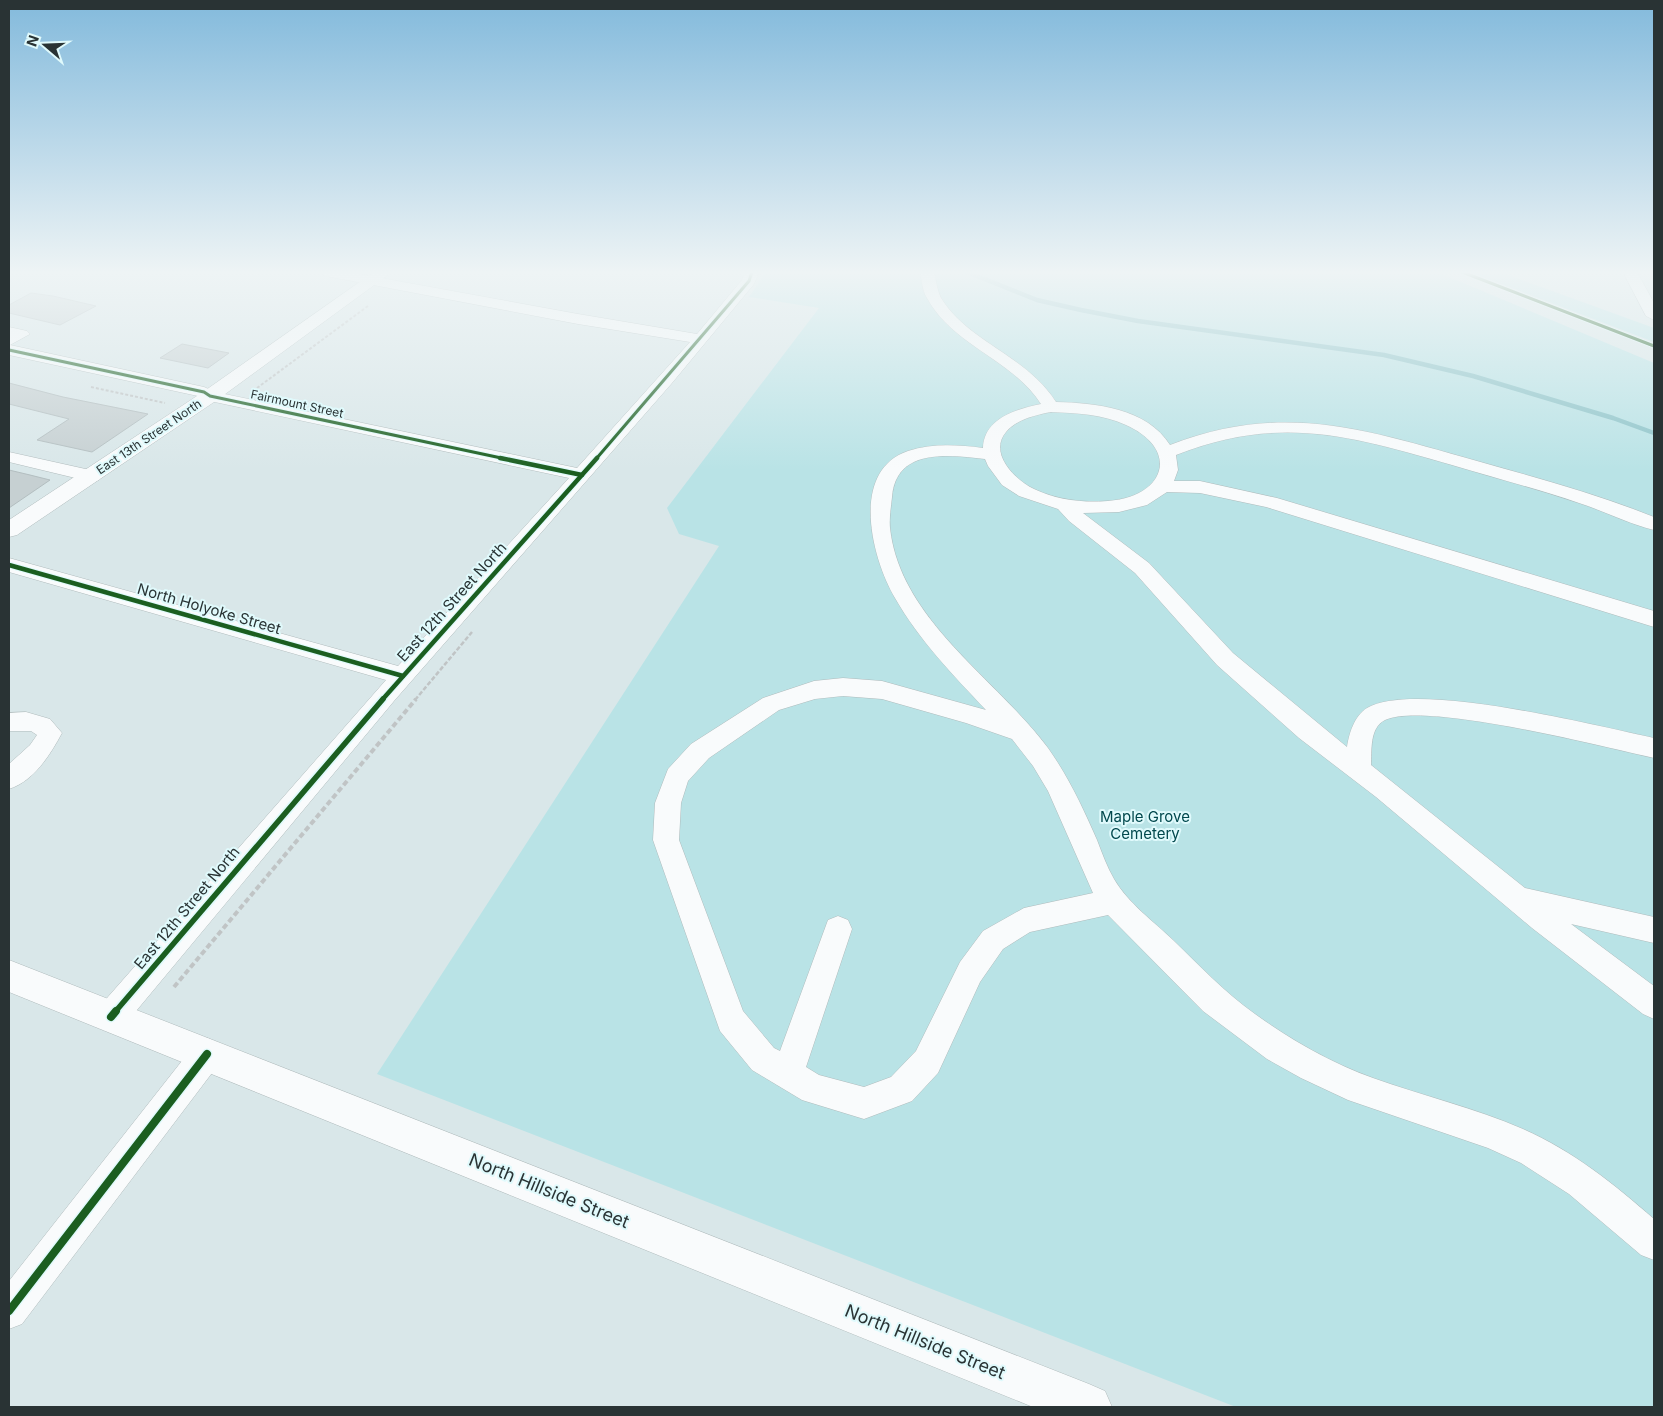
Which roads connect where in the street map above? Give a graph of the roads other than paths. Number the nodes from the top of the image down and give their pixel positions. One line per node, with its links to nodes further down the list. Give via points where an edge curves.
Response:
1 (291, 338): 6 (main road, East 13th Street North)
2 (696, 338): 4 (street)
3 (973, 338): 7 (street, via 1030,379 1044,392)
4 (701, 339): 12 (street, East 12th Street North)
5 (9, 350): 6 (street, Fairmount Street, via 204,392)
6 (210, 396): 11 (main road, East 13th Street North); 12 (street, Fairmount Street)
7 (1051, 407): 8 (street, via 1025,412 1005,422 993,437); 10 (street, via 1104,411 1128,420 1149,432 1163,446)
8 (991, 454): 15 (street, via 1000,472 1019,488 1046,501); 22 (street, via 941,448 919,452 901,462 886,480 880,502 880,537 895,575 918,618 951,660)
9 (9, 457): 11 (street)
10 (1167, 459): 13 (street, via 1167,478); 14 (street); 16 (street, via 1205,437 1243,429 1287,426 1327,430 1394,443 1585,497)
11 (92, 476): 17 (main road, East 13th Street North)
12 (582, 476): 20 (street, East 12th Street North)
13 (1160, 486): 14 (street, via 1200,487); 15 (street, via 1135,503 1108,508)
14 (1224, 492): 19 (street, via 1270,502)
15 (1066, 505): 24 (street, via 1076,517 1142,568 1225,659)
16 (1654, 524)
17 (9, 530)
18 (9, 565): 20 (street, North Holyoke Street)
19 (1654, 619)
20 (403, 676): 32 (street, East 12th Street North)
21 (9, 722): 25 (street, via 36,722 44,725 50,733 39,752)
22 (1018, 732): 27 (street, via 1034,748 1062,792 1104,887); 34 (street, via 972,715 882,690 843,687 814,690 772,704 700,751 677,776 668,803 666,840 731,1020 763,1059)
23 (1654, 748): 24 (street, via 1471,712 1405,706 1377,713 1363,727)
24 (1358, 770): 26 (street)
25 (9, 779)
26 (1518, 900): 29 (street); 31 (street)
27 (1115, 901): 34 (street, via 1024,921 993,940 970,972 927,1062 901,1090 864,1102 813,1089); 35 (street, via 1214,1001 1278,1049 1350,1085 1532,1151 1587,1184)
28 (838, 929): 34 (street)
29 (1654, 930)
30 (9, 976): 32 (main road, North Hillside Street)
31 (1654, 1004)
32 (111, 1016): 33 (main road, North Hillside Street)
33 (206, 1054): 36 (street); 37 (main road, North Hillside Street)
34 (788, 1074)
35 (1654, 1242)
36 (9, 1311)
37 (1089, 1407)

